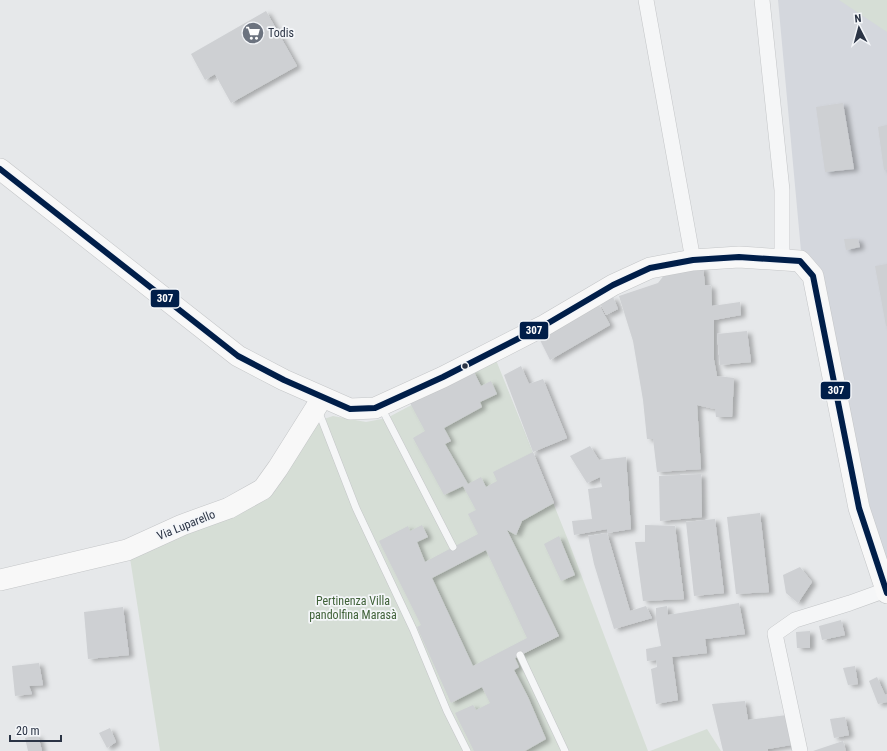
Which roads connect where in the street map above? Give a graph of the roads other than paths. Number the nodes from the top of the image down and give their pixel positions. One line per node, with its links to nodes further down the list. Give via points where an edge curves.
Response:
1 (646, 0): 5 (street)
2 (762, 0): 4 (street, via 782,190)
3 (0, 169): 6 (street, via 238,356)
4 (782, 259): 5 (street, via 740,257); 10 (street, via 800,261 813,276 859,508)
5 (693, 260): 7 (street, via 650,268 613,285 505,346)
6 (319, 402): 7 (street, via 350,409); 9 (street, Via Luparello, via 278,468 263,489 256,493 229,508 182,525 127,550); 12 (lane, via 356,508)
7 (380, 406): 8 (lane)
8 (453, 547)
9 (0, 580)
10 (886, 591): 14 (street, via 795,620 775,634)
11 (520, 655): 13 (lane)
12 (467, 751)
13 (565, 751)
14 (800, 751)

